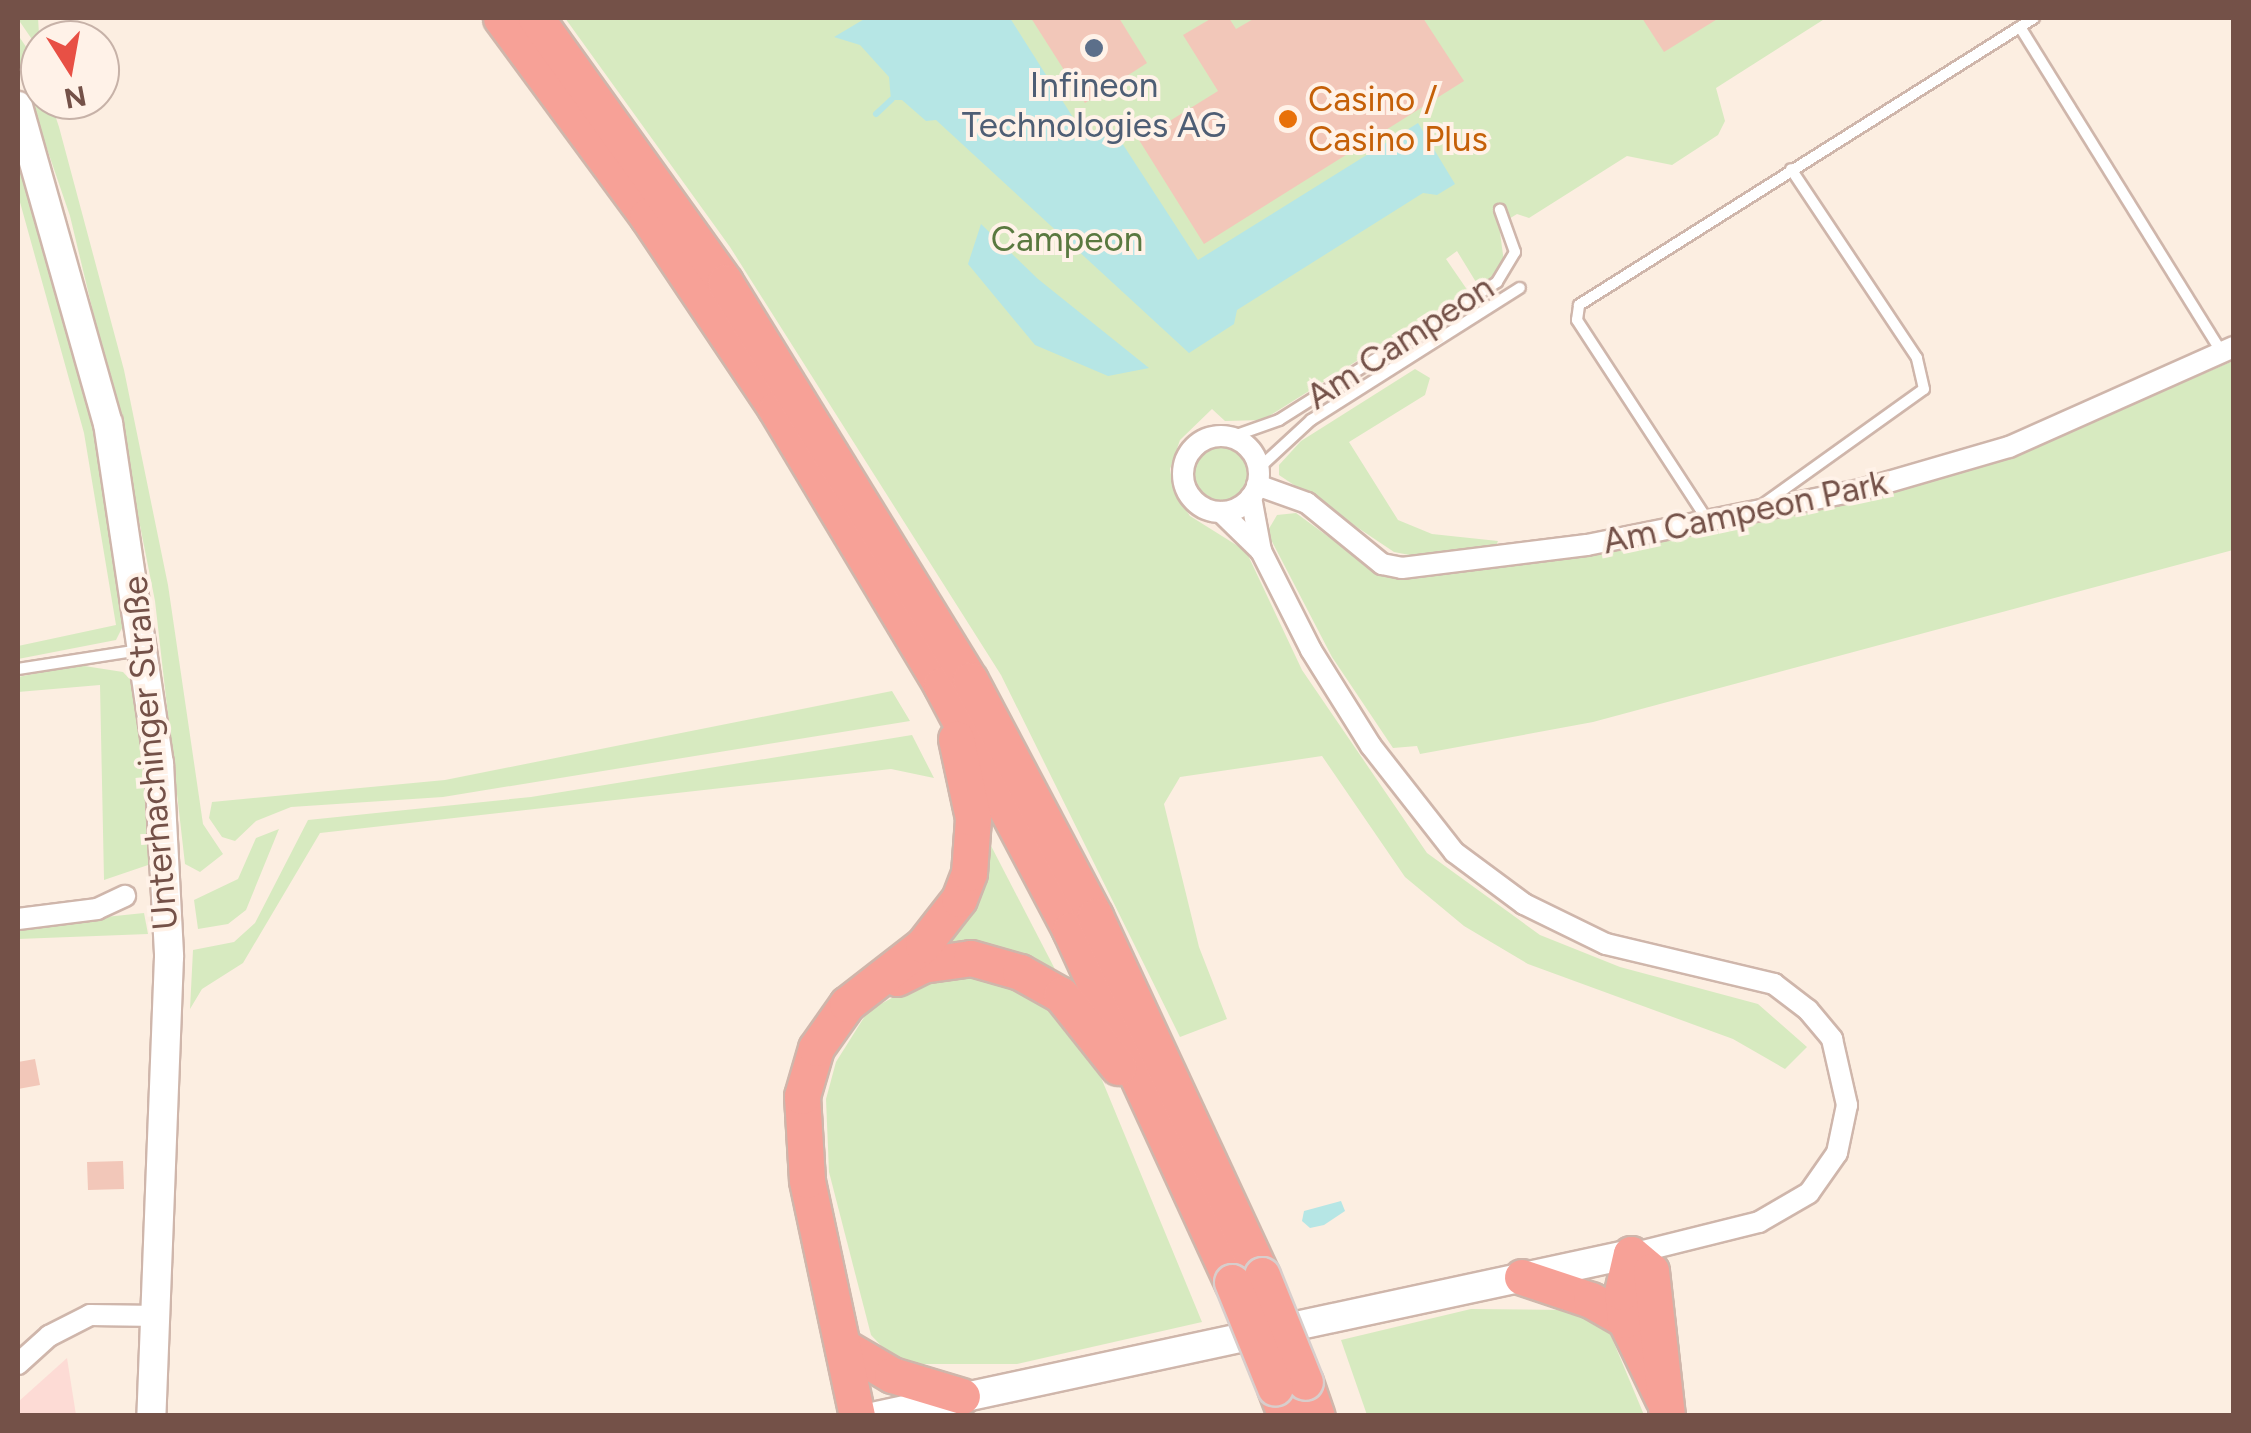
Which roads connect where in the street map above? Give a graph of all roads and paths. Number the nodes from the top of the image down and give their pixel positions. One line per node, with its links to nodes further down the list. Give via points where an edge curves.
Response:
1 (501, 18): 20 (highway, via 647,216)
2 (536, 18): 20 (highway, via 725,282)
3 (2034, 18): 4 (lane)
4 (2020, 26): 6 (lane); 9 (lane)
5 (18, 106): 18 (main road, Unterhachinger Straße, via 108,423)
6 (1791, 170): 14 (lane, via 1917,358 1924,389); 15 (lane, via 1579,305 1577,320)
7 (1500, 210): 10 (lane, Am Campeon, via 1515,252 1496,282 1278,420)
8 (1520, 288): 11 (lane, Am Campeon, via 1311,420)
9 (2228, 350): 14 (street, Am Campeon Park, via 2009,447)
10 (1230, 436): 11 (street, via 1254,454); 13 (street, via 1201,441 1183,471 1189,495)
11 (1256, 484): 12 (street, Am Campeon Park); 13 (street); 16 (street)
12 (1306, 503): 15 (street, Am Campeon Park, via 1382,564 1402,568); 16 (street, via 1271,505)
13 (1221, 512): 17 (street)
14 (1749, 514): 15 (street, Am Campeon Park)
15 (1708, 522)
16 (1258, 524): 17 (street)
17 (1262, 550): 26 (street, via 1371,746 1454,852 1524,904 1606,944 1774,984 1832,1040 1845,1079 1845,1117 1837,1153 1809,1192 1759,1222)
18 (146, 649): 19 (lane); 29 (main road, Unterhachinger Straße, via 169,957)
19 (18, 669)
20 (955, 682): 21 (highway)
21 (981, 749): 24 (highway, via 973,847 959,899 923,945); 25 (highway); 28 (highway, via 1135,1000)
22 (125, 896): 23 (street, via 97,909)
23 (18, 919)
24 (847, 1004): 25 (highway, via 922,965 971,958 1020,972 1061,995 1120,1070); 31 (highway, via 816,1048 801,1116 808,1180)
25 (1199, 1209): 28 (highway)
26 (1631, 1254): 27 (main road); 30 (highway); 35 (highway, via 1651,1272)
27 (1522, 1277): 30 (highway, via 1591,1300); 34 (main road)
28 (1246, 1279): 33 (highway, bridge)
29 (158, 1316): 32 (street, via 90,1315 49,1336); 36 (main road, Unterhachinger Straße)
30 (1624, 1320): 35 (highway)
31 (846, 1348): 34 (highway, via 892,1375); 37 (highway)
32 (18, 1364)
33 (1289, 1395): 39 (highway)
34 (962, 1396): 38 (main road)
35 (1665, 1407)
36 (152, 1416)
37 (857, 1416)
38 (877, 1416)
39 (1317, 1416)

